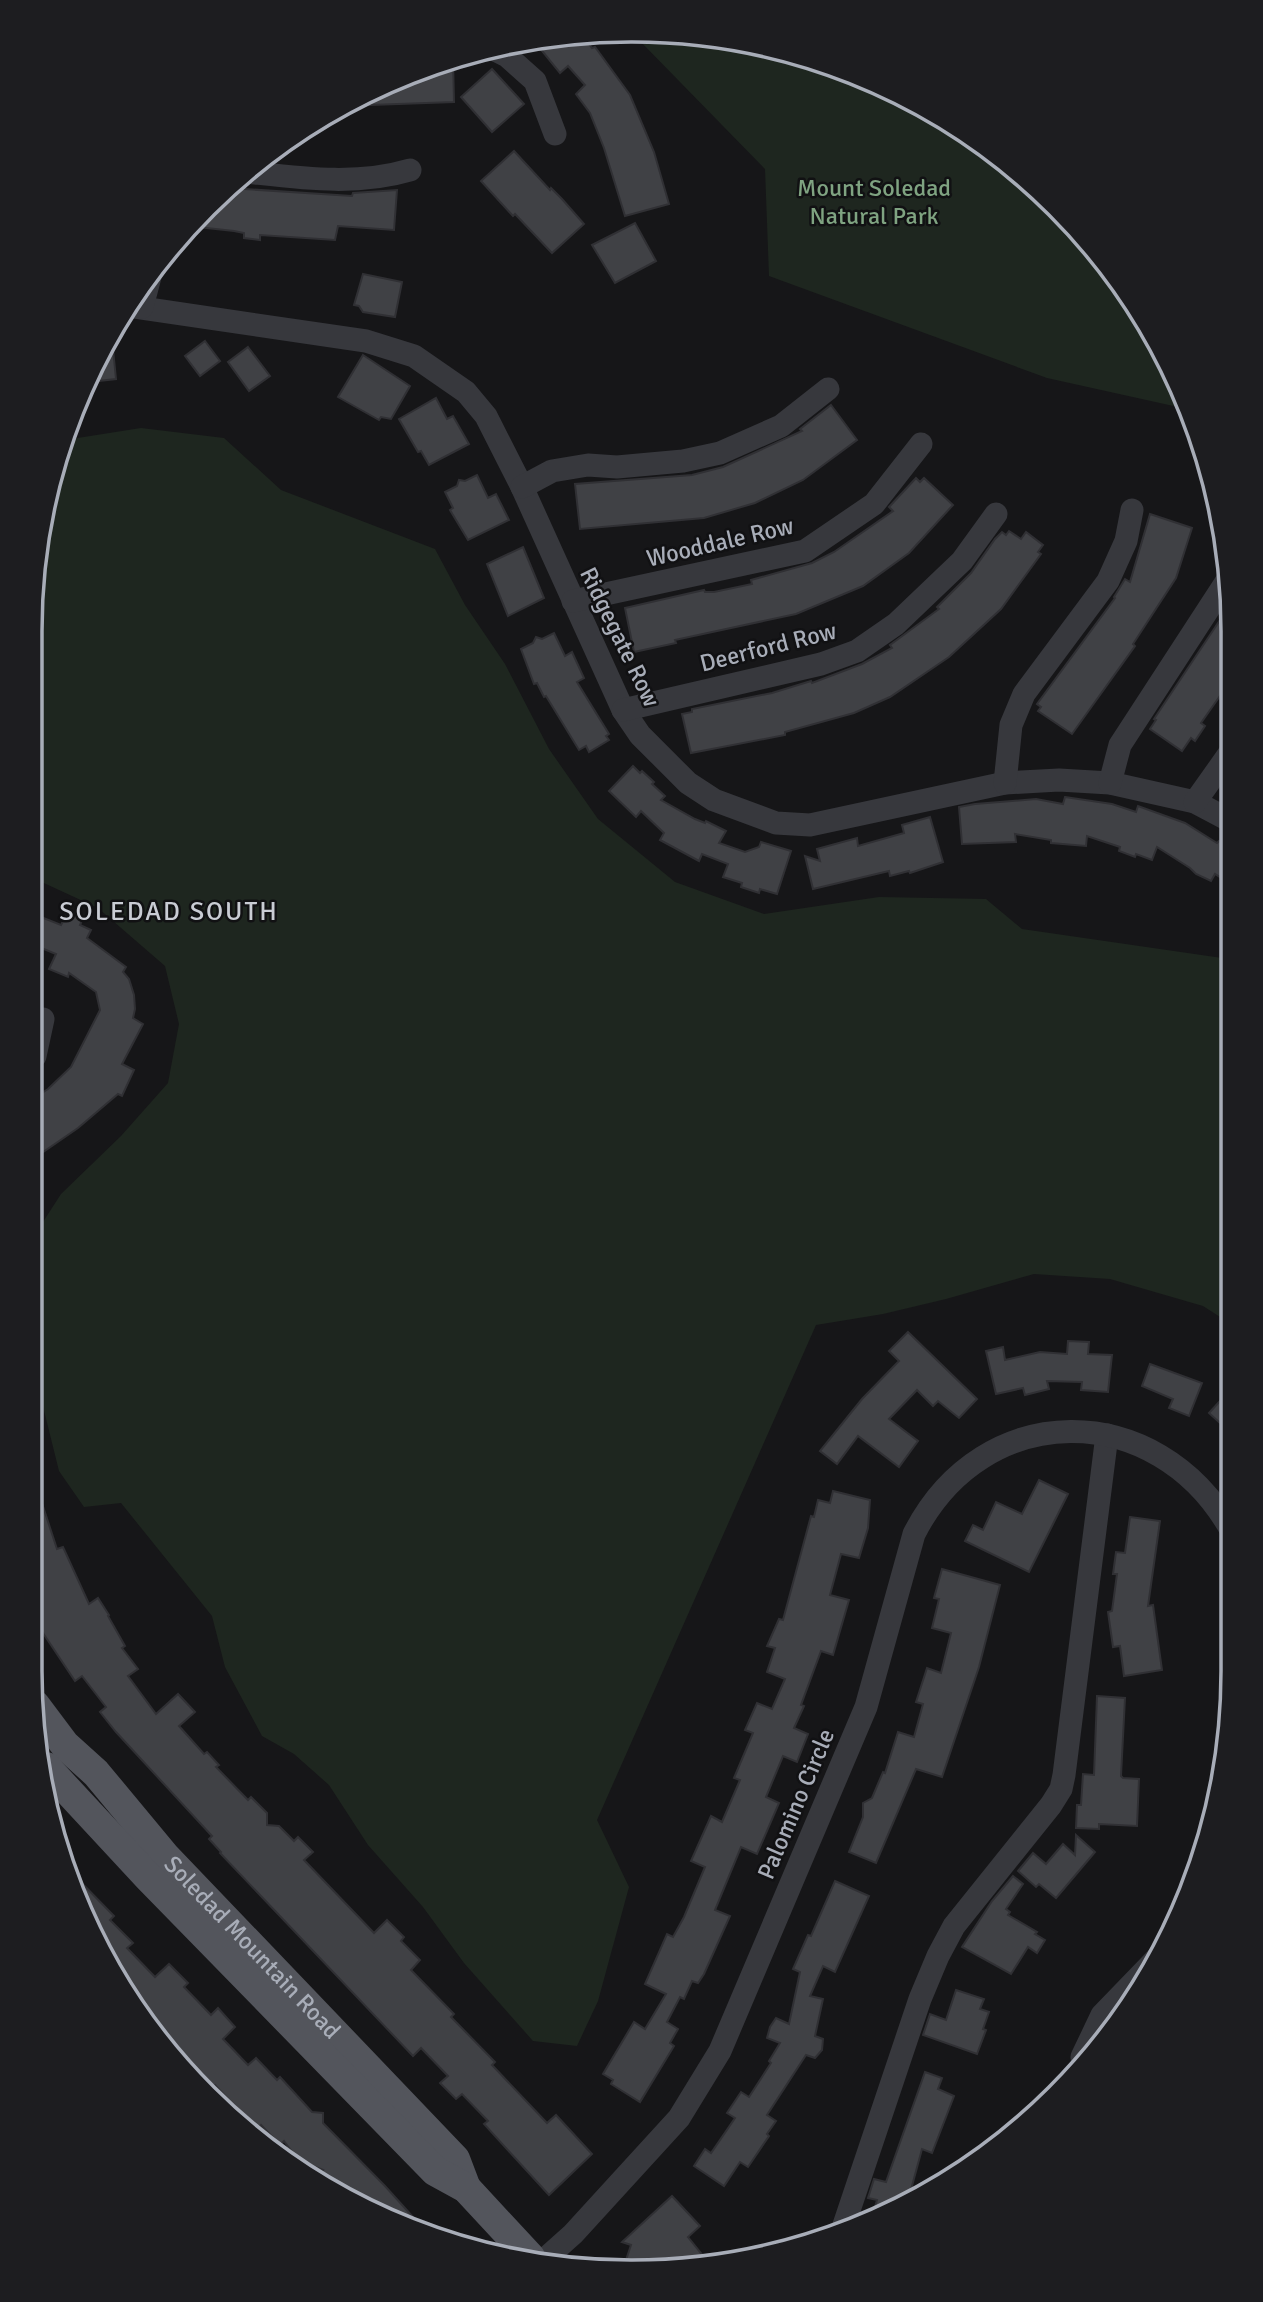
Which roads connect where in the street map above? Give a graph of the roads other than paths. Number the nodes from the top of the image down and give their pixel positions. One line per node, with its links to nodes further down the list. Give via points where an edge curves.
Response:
1 (506, 55): 2 (street, via 535,81)
2 (555, 134)
3 (410, 170): 4 (street, via 329,181)
4 (261, 174)
5 (139, 307): 8 (street, Ridgegate Row, via 366,341 414,356 466,392 486,415)
6 (828, 389): 8 (street, via 781,426 720,453 657,464 587,465 552,471)
7 (921, 444): 12 (street, Wooddale Row, via 874,504 805,551)
8 (522, 487): 12 (street, Ridgegate Row)
9 (1132, 510): 15 (street, via 1126,541 1108,582 1024,694 1011,725)
10 (996, 514): 13 (street, Deerford Row, via 962,561 896,624 857,651 821,664)
11 (1220, 592): 16 (street, via 1120,745)
12 (573, 601): 13 (street, Ridgegate Row)
13 (623, 710): 15 (street, Ridgegate Row, via 640,736 688,783 714,800 776,823 810,825)
14 (1221, 765): 17 (street)
15 (1005, 783): 16 (street, Ridgegate Row)
16 (1110, 783): 17 (street, Ridgegate Row)
17 (1195, 802): 18 (street, Ridgegate Row)
18 (1221, 816)
19 (43, 1019): 20 (street)
20 (42, 1024)
21 (1107, 1435): 22 (street, Palomino Circle, via 1149,1451 1178,1469 1203,1491); 28 (street, via 1061,1789 954,1926 938,1956); 30 (street, Palomino Circle, via 1065,1431 1012,1442 966,1467 935,1497 914,1534 866,1707 720,2051 679,2118)
22 (1221, 1516)
23 (44, 1716): 27 (main road, Soledad Mountain Road, via 165,1856 455,2159)
24 (51, 1772): 27 (main road, Soledad Mountain Road, via 435,2171)
25 (1127, 1989): 26 (street, via 1102,2015)
26 (1090, 2040)
27 (466, 2188): 29 (main road, Soledad Mountain Road)
28 (846, 2219)
29 (524, 2250)
30 (550, 2254)

